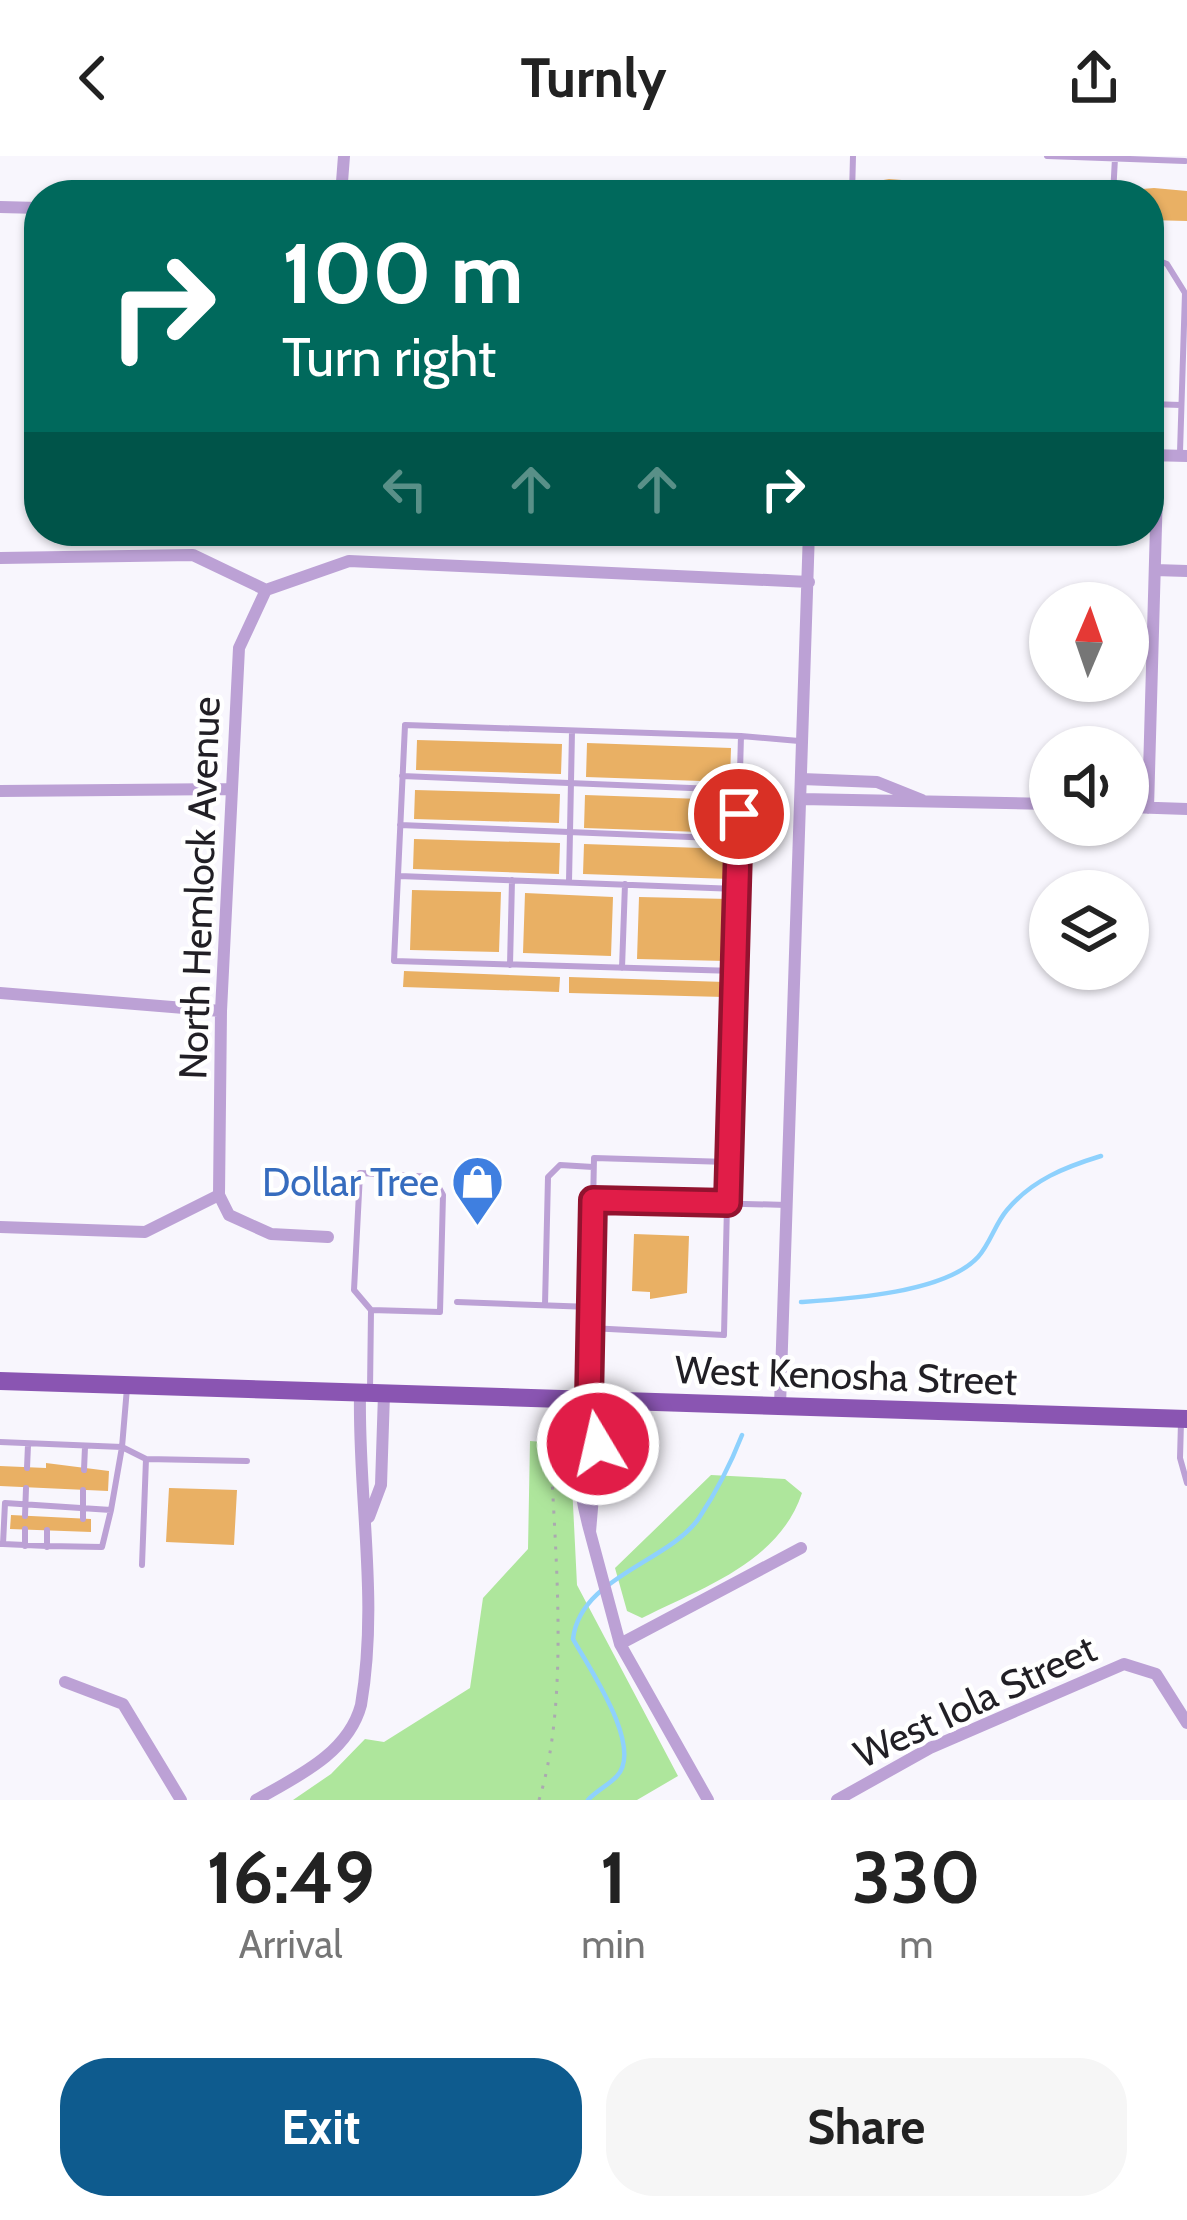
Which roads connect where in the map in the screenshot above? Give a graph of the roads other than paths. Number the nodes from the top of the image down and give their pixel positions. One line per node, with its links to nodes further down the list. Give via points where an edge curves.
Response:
1 (1047, 156): 2 (lane)
2 (1115, 158): 3 (lane)
3 (1136, 158): 4 (lane)
4 (1185, 161)
5 (1164, 263): 7 (lane, via 1183,283)
6 (1164, 404): 7 (lane)
7 (1181, 405): 8 (lane)
8 (1183, 456)
9 (809, 546): 14 (street)
10 (1155, 546): 12 (street)
11 (0, 558): 15 (street, via 193,556)
12 (1155, 570): 13 (street); 19 (street)
13 (1187, 571)
14 (808, 582): 15 (street, via 349,562); 18 (street)
15 (266, 590): 24 (street, North Hemlock Avenue, via 238,648)
16 (572, 731): 17 (lane); 20 (lane, via 405,725); 23 (lane)
17 (741, 736): 18 (lane); 25 (lane)
18 (803, 741): 21 (street)
19 (1149, 774)
20 (402, 776): 23 (lane); 33 (lane)
21 (802, 779): 22 (street); 27 (street)
22 (849, 781): 28 (lane); 29 (street, via 877,782)
23 (571, 782): 25 (lane); 34 (lane)
24 (231, 789): 26 (street); 45 (street, North Hemlock Avenue)
25 (740, 790): 35 (lane)
26 (0, 791)
27 (801, 799): 28 (street); 51 (street)
28 (849, 800): 29 (street)
29 (922, 800): 30 (street)
30 (1029, 803)
31 (1149, 808): 32 (street)
32 (1187, 809)
33 (400, 825): 34 (lane); 36 (lane)
34 (570, 832): 35 (lane); 38 (lane)
35 (738, 838): 40 (lane)
36 (398, 876): 37 (lane); 41 (lane, via 394,961)
37 (512, 880): 38 (lane); 41 (lane)
38 (568, 882): 39 (lane)
39 (625, 884): 40 (lane); 42 (lane)
40 (737, 889): 43 (lane)
41 (510, 965): 42 (lane)
42 (622, 968): 43 (lane)
43 (735, 971): 46 (lane)
44 (0, 993): 45 (street)
45 (221, 1011): 48 (street, North Hemlock Avenue)
46 (728, 1162): 47 (lane, via 594,1158); 50 (lane)
47 (593, 1168): 49 (lane); 55 (lane, via 560,1165 548,1177)
48 (219, 1195): 52 (street, via 145,1232); 53 (street, via 229,1215 271,1234)
49 (593, 1200): 50 (lane); 56 (lane)
50 (728, 1203): 51 (lane); 58 (lane, via 724,1335)
51 (787, 1205): 63 (street)
52 (0, 1227)
53 (328, 1237)
54 (457, 1302): 55 (lane)
55 (545, 1305): 56 (lane)
56 (591, 1306): 58 (lane)
57 (371, 1310): 57 (lane, via 440,1312 442,1195 433,1178 360,1173 354,1290); 61 (lane)
58 (590, 1328): 62 (lane)
59 (0, 1381): 60 (main road, West Kenosha Street)
60 (127, 1384): 61 (main road, West Kenosha Street); 68 (lane)
61 (371, 1394): 62 (main road, West Kenosha Street); 71 (street); 72 (street)
62 (589, 1401): 63 (main road, West Kenosha Street); 96 (street, via 598,1437); 96 (street, via 577,1435 577,1483)
63 (780, 1406): 64 (main road, West Kenosha Street)
64 (1184, 1419): 75 (lane)
65 (0, 1442): 66 (lane)
66 (28, 1445): 67 (lane); 73 (lane)
67 (86, 1447): 68 (lane); 74 (lane)
68 (122, 1447): 69 (lane); 83 (lane)
69 (146, 1459): 70 (lane); 104 (lane)
70 (247, 1461)
71 (358, 1465): 72 (lane); 89 (street)
72 (382, 1466): 89 (street)
73 (27, 1468)
74 (84, 1470)
75 (1187, 1483)
76 (26, 1488): 78 (lane)
77 (83, 1490): 82 (lane)
78 (26, 1505): 79 (lane); 84 (lane); 97 (lane, via 5,1503)
79 (43, 1506): 80 (lane); 85 (lane); 86 (lane)
80 (59, 1506): 81 (lane); 87 (lane)
81 (71, 1507): 82 (lane); 88 (lane)
82 (84, 1508): 83 (lane); 90 (lane)
83 (111, 1510): 102 (lane, via 103,1547)
84 (25, 1516)
85 (38, 1516)
86 (48, 1517)
87 (59, 1517)
88 (71, 1518)
89 (368, 1518): 109 (street, via 364,1691 353,1727 327,1756)
90 (83, 1519)
91 (25, 1529): 98 (lane)
92 (42, 1530): 99 (lane)
93 (58, 1531): 100 (lane)
94 (70, 1532): 101 (lane)
95 (82, 1532): 102 (lane)
96 (590, 1532): 105 (street)
97 (1, 1544): 98 (lane)
98 (25, 1546): 99 (lane)
99 (42, 1546): 100 (lane)
100 (58, 1547): 101 (lane)
101 (70, 1547): 102 (lane)
102 (82, 1547)
103 (801, 1548): 105 (street)
104 (142, 1565)
105 (620, 1644): 110 (street)
106 (65, 1682): 108 (street, via 123,1704)
107 (1187, 1723): 111 (street, West Iola Street, via 1165,1682 1140,1665 1111,1667 930,1748)
108 (181, 1800)
109 (256, 1800)
110 (708, 1800)
111 (837, 1800)

